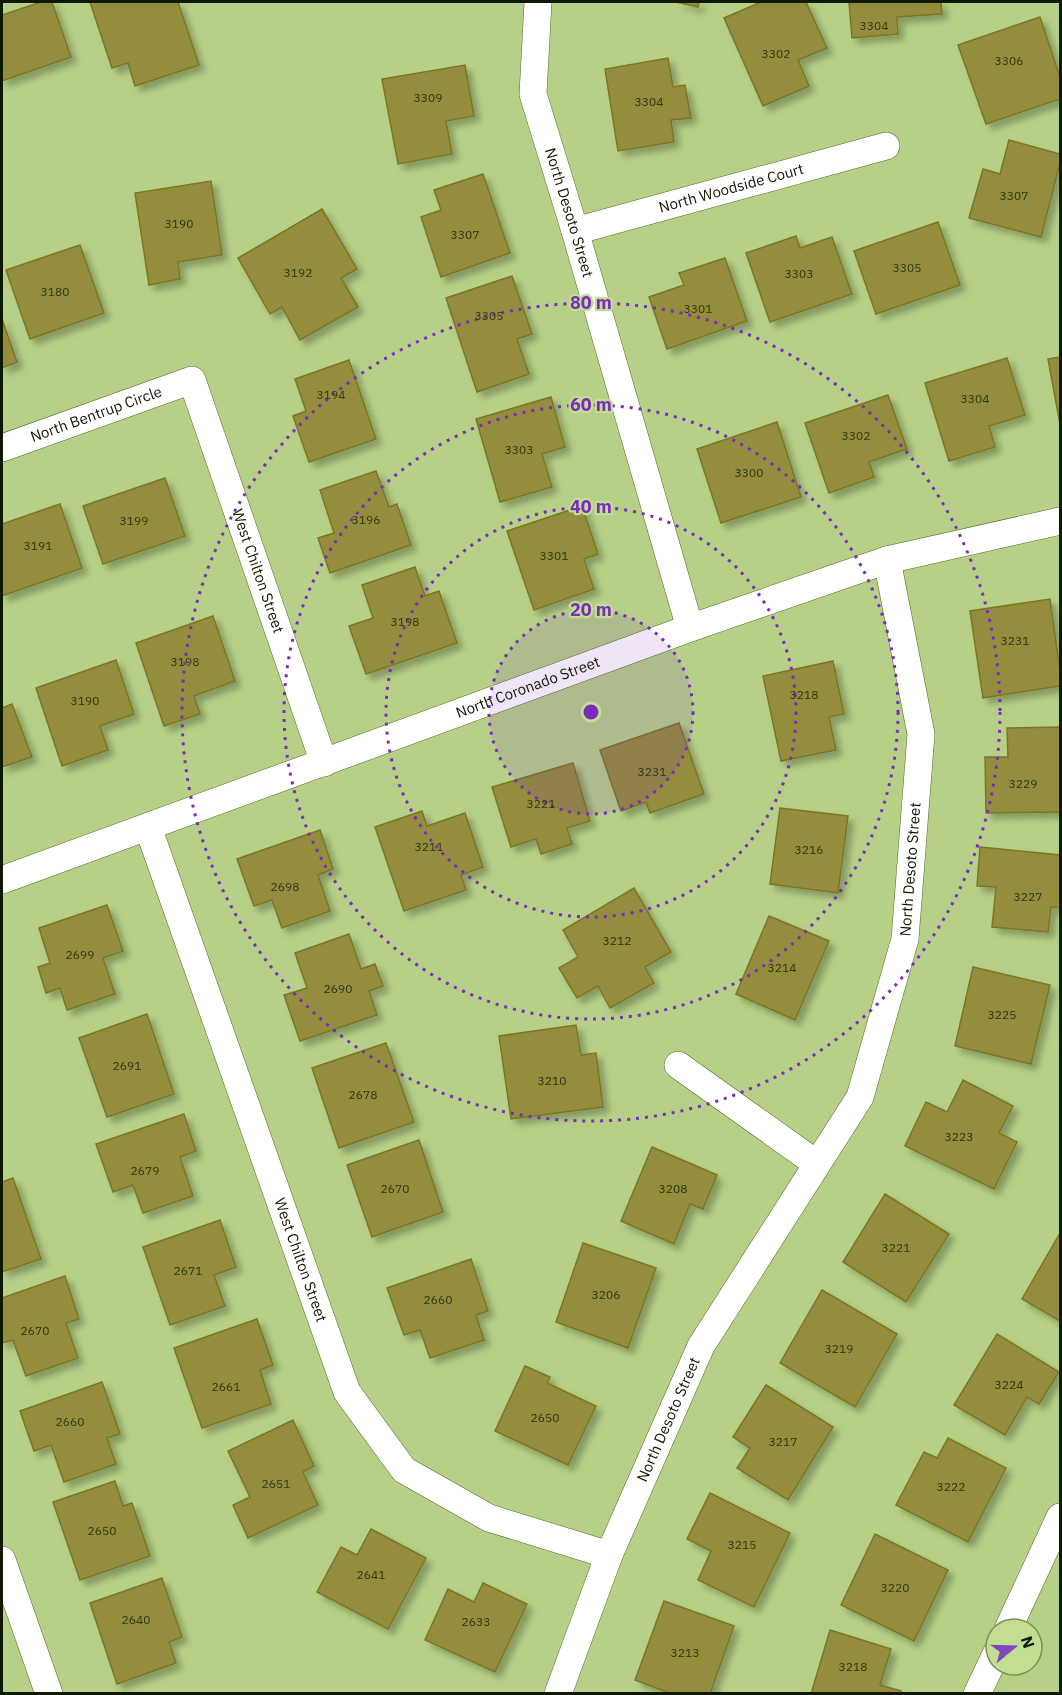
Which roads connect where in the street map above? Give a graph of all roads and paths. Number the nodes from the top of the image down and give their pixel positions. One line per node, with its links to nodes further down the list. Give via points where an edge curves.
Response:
1 (538, 2): 3 (street, North Desoto Street, via 532,94)
2 (886, 146): 3 (street, North Woodside Court)
3 (575, 231): 8 (street, North Desoto Street)
4 (192, 380): 5 (street, North Bentrup Circle); 9 (street, West Chilton Street)
5 (2, 448)
6 (1060, 521): 7 (street, North Coronado Street)
7 (887, 560): 8 (street, North Coronado Street); 13 (street, North Desoto Street, via 921,734 905,939 860,1097)
8 (690, 628): 9 (street, North Coronado Street)
9 (324, 763): 10 (street, North Coronado Street)
10 (148, 827): 11 (street, North Coronado Street); 15 (street, West Chilton Street, via 347,1392 404,1470 489,1518)
11 (2, 879)
12 (678, 1065): 13 (street)
13 (817, 1164): 15 (street, North Desoto Street, via 701,1346)
14 (1060, 1517): 17 (street)
15 (609, 1555): 20 (street, North Desoto Street)
16 (2, 1560): 19 (street)
17 (1014, 1617)
18 (985, 1677): 21 (street)
19 (50, 1694)
20 (558, 1694)
21 (977, 1694)

